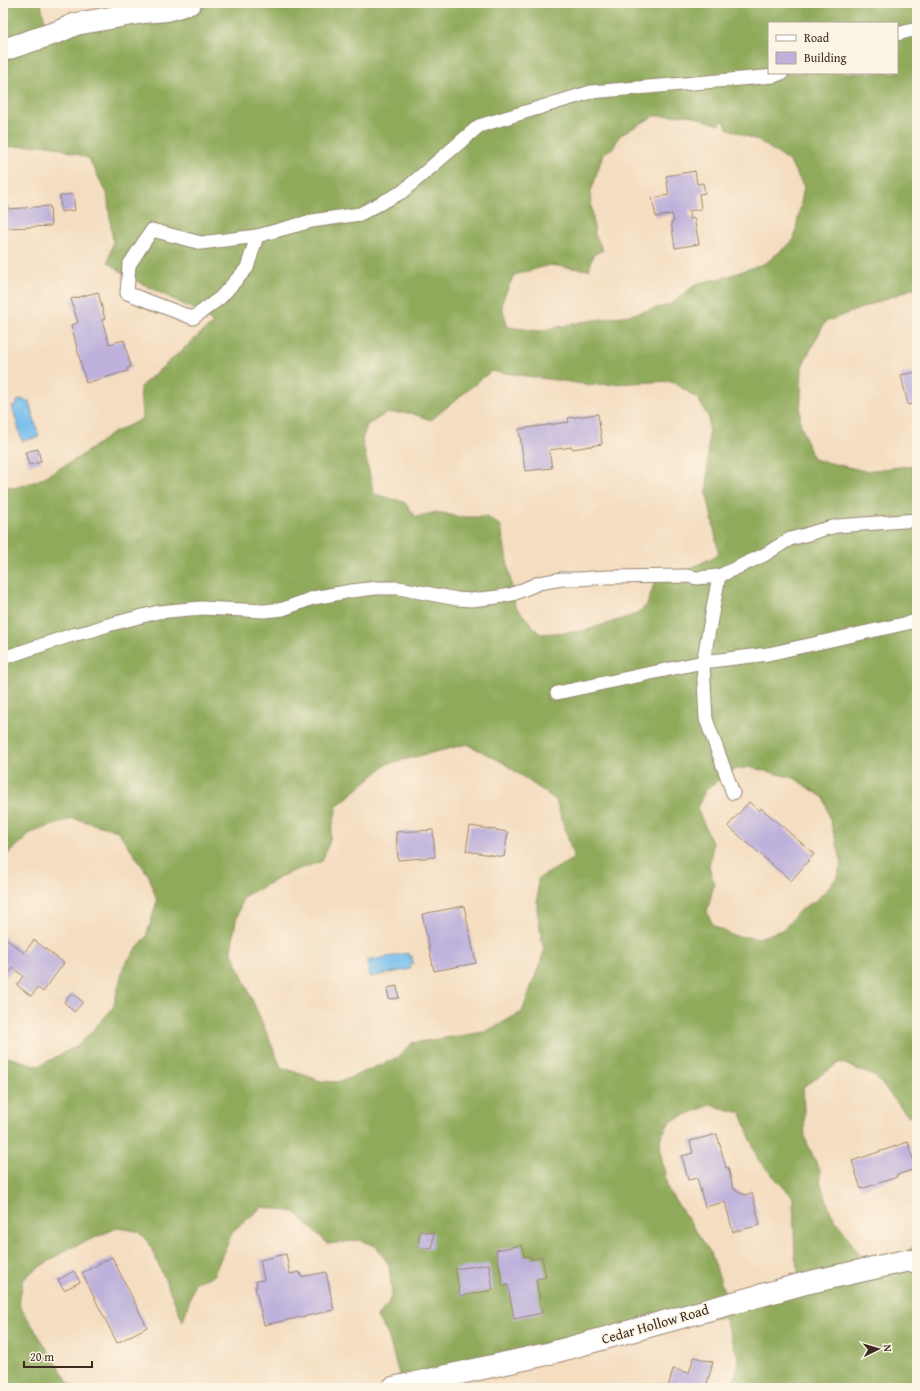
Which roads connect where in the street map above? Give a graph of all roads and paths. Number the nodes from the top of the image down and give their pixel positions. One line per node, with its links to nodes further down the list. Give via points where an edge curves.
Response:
1 (190, 3): 4 (street, via 167,10 76,24)
2 (917, 29): 3 (lane)
3 (898, 34)
4 (3, 50)
5 (779, 74): 6 (lane, via 591,92 479,126 402,192 360,214 312,221)
6 (257, 236): 6 (lane, via 202,243 152,230 130,265 127,293 193,318 220,298 247,268)
7 (917, 520): 8 (lane, via 836,526 821,530 790,539)
8 (719, 576): 10 (lane, via 562,579 539,583 506,596 471,600 399,588 376,588 313,598 283,610 201,608 158,612 72,635); 11 (lane)
9 (917, 621): 11 (lane, via 768,654)
10 (3, 658)
11 (703, 662): 12 (lane); 13 (lane, via 706,719)
12 (557, 693)
13 (733, 793)
14 (917, 1261): 15 (street, Cedar Hollow Road, via 905,1261 806,1283 547,1354)
15 (393, 1388)

